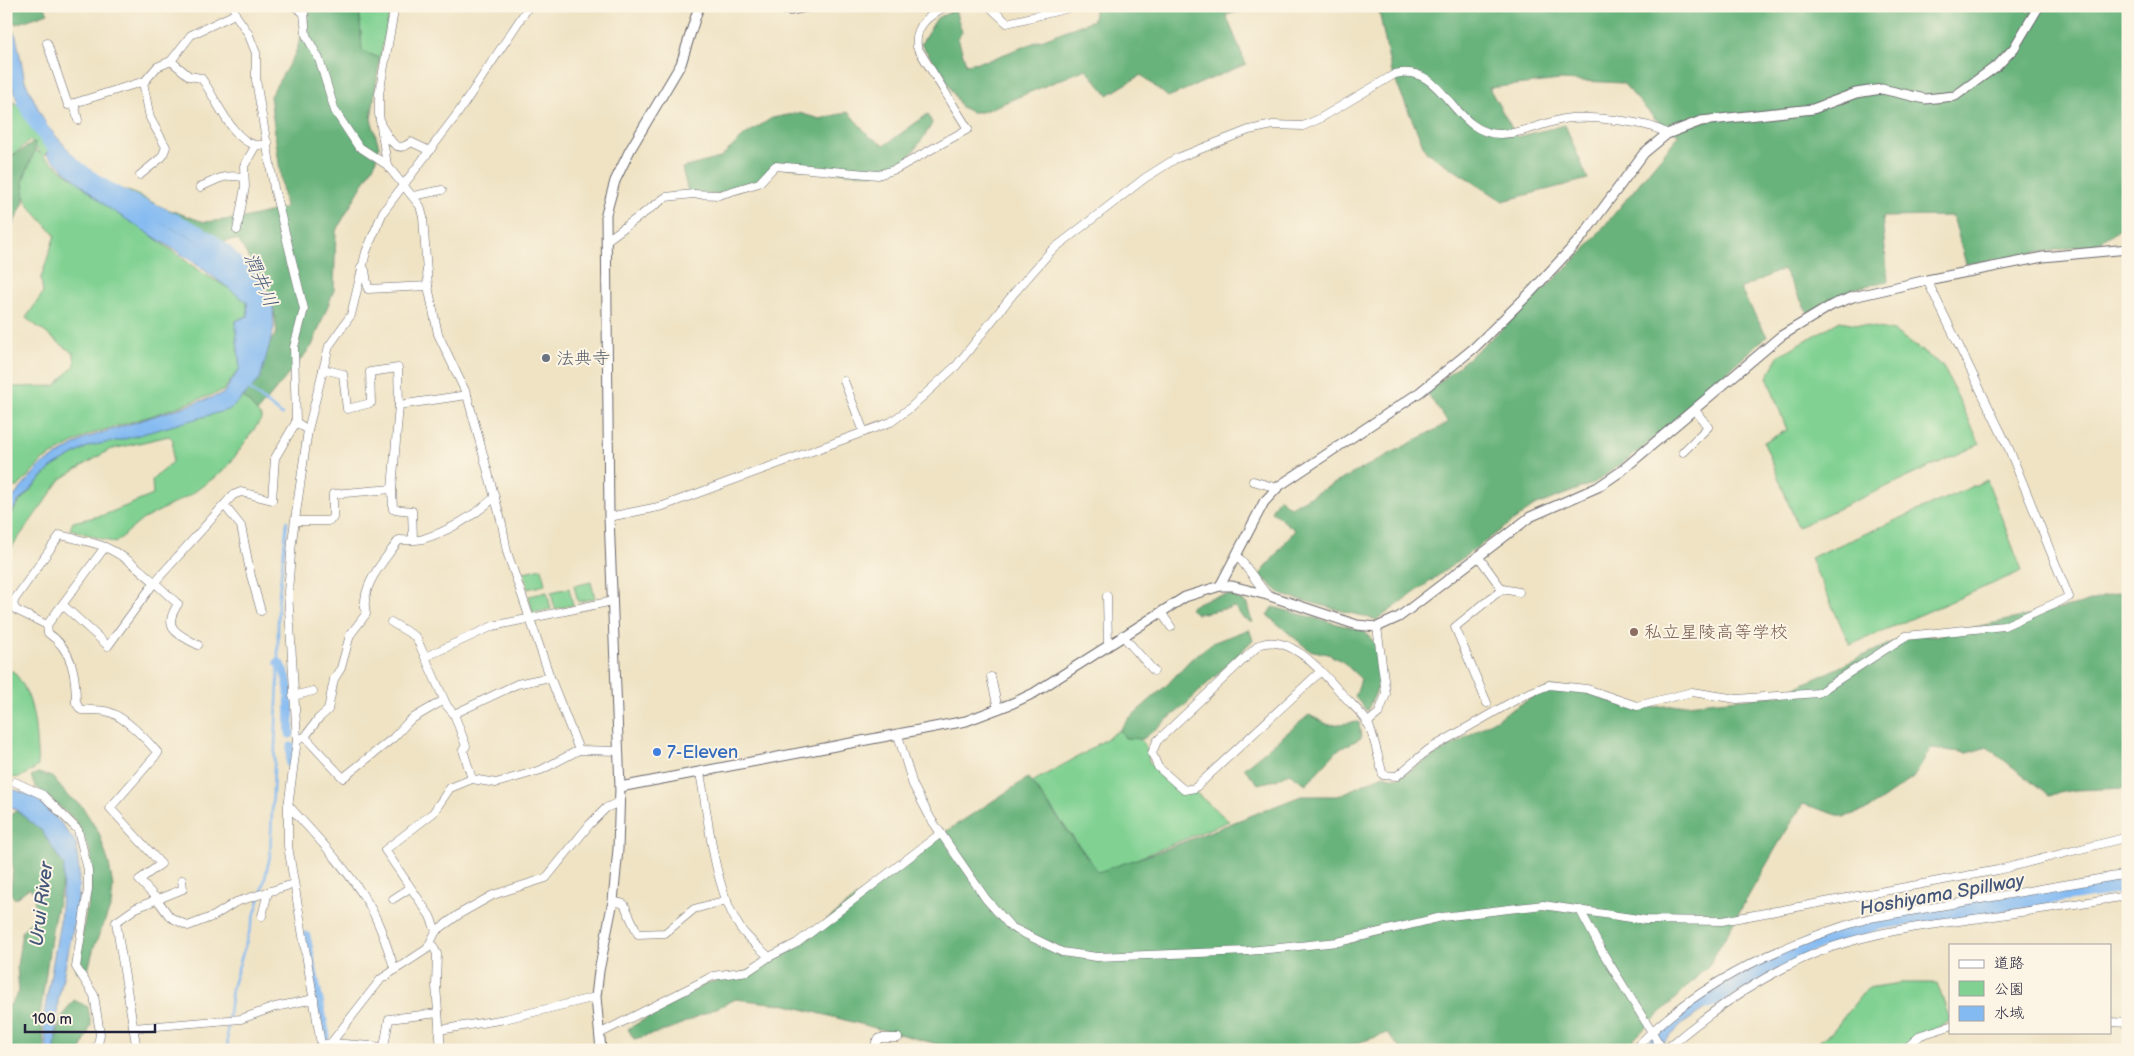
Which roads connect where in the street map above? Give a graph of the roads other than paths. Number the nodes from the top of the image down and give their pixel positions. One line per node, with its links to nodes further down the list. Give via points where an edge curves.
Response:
1 (294, 6): 22 (street, via 304,13 306,35 319,59 335,111 358,146)
2 (529, 6): 21 (street)
3 (699, 6): 30 (street, via 682,64 615,181 606,214)
4 (770, 6): 5 (street, via 790,10)
5 (811, 6)
6 (946, 6): 30 (street, via 926,17 916,39 917,47 968,129 896,169 878,175 776,166 759,183 726,192 666,197)
7 (989, 6): 9 (street, via 1007,23)
8 (2039, 6): 18 (street, via 2014,48 1998,65 1955,96 1924,99 1882,89 1856,93 1813,109 1701,121)
9 (1069, 8)
10 (235, 10): 13 (street, via 191,35); 19 (street, via 256,53 256,80)
11 (394, 11): 17 (street, via 379,94)
12 (47, 43): 15 (street, via 68,105)
13 (171, 60): 14 (street, via 157,67); 20 (street, via 189,76 201,78 230,125)
14 (143, 82): 15 (street); 23 (street, via 150,118 166,147 162,157)
15 (74, 103): 16 (street)
16 (78, 120)
17 (380, 124): 21 (street, via 393,145 399,148 411,142); 22 (street)
18 (1667, 134): 42 (street, via 1646,123 1571,118 1501,134 1486,132 1469,123 1428,78 1407,72 1395,74 1303,126 1273,125 1249,130 1175,159 1145,178 1051,251 970,350 910,408 891,422); 45 (street, via 1644,153 1581,238 1474,348 1420,392)
19 (268, 143): 20 (street); 40 (street, via 274,188 304,310 294,347)
20 (256, 145): 24 (street, via 244,166)
21 (430, 151): 25 (street)
22 (387, 165): 25 (street)
23 (140, 174)
24 (244, 177): 26 (street, via 228,175); 29 (street)
25 (404, 185): 28 (street); 32 (street, via 383,212)
26 (200, 187)
27 (442, 190): 28 (street)
28 (413, 196): 34 (street, via 423,217)
29 (237, 230)
30 (607, 240): 49 (street)
31 (2128, 249): 33 (street, via 2044,257)
32 (361, 267): 34 (street, via 365,270 368,289); 35 (street, via 351,315 329,346)
33 (1927, 280): 39 (street, via 1853,297 1811,316 1781,336); 84 (street, via 2009,448 2069,597 2004,626 1906,636 1818,693 1737,699 1692,692 1637,706 1587,689 1549,685 1524,695 1428,750 1397,776 1383,775)
34 (428, 286): 37 (street, via 438,334)
35 (322, 369): 38 (street, via 343,374 347,409 371,403 370,372 398,368); 41 (street)
36 (844, 381): 42 (street)
37 (467, 395): 38 (street); 47 (street)
38 (399, 405): 46 (street)
39 (1695, 410): 43 (street, via 1708,426); 54 (street, via 1620,472 1593,489 1530,517)
40 (296, 422): 41 (street); 48 (street, via 275,458 272,500 241,492)
41 (308, 430): 50 (street)
42 (864, 432): 49 (street, via 663,506)
43 (1683, 452)
44 (1253, 481): 45 (street)
45 (1277, 488): 53 (street, via 1264,502)
46 (392, 489): 50 (street, via 333,494 333,518 328,521); 51 (street, via 393,509 412,510)
47 (494, 496): 51 (street, via 459,523 421,540); 65 (street, via 506,552)
48 (224, 506): 55 (street); 63 (street, via 241,526)
49 (609, 517): 61 (street)
50 (296, 520): 79 (street, via 288,592)
51 (413, 539): 86 (street, via 399,540 371,580 363,603 366,614 350,635 341,668 334,679 328,710)
52 (105, 547): 55 (street, via 128,560); 62 (street); 67 (street, via 60,534 14,604 16,610)
53 (1238, 555): 56 (street); 59 (street)
54 (1478, 556): 57 (street); 69 (street, via 1399,617)
55 (154, 583): 62 (street, via 108,646); 72 (street, via 178,604 171,614 174,631)
56 (1220, 586): 59 (street); 64 (street, via 1193,593)
57 (1502, 589): 58 (street); 81 (street, via 1455,627)
58 (1519, 592)
59 (1267, 595): 69 (street, via 1357,626)
60 (1107, 596): 71 (street)
61 (613, 601): 65 (street); 89 (street)
62 (63, 605): 67 (street)
63 (262, 611)
64 (1161, 612): 68 (street); 70 (street)
65 (529, 618): 73 (street, via 493,626); 76 (street)
66 (391, 622): 73 (street, via 416,637)
67 (47, 625): 104 (street, via 48,633 58,640 76,675 76,703 81,710 111,712 145,738 158,753 110,808 161,864 139,880)
68 (1172, 627)
69 (1377, 627): 84 (street, via 1386,694 1379,713)
70 (1122, 635): 71 (street); 75 (street)
71 (1108, 644): 82 (street, via 1034,693)
72 (198, 645)
73 (425, 657): 80 (street)
74 (1321, 671): 74 (street, via 1195,788 1184,790 1158,766 1152,753 1157,741 1259,645 1265,642 1280,644 1308,656); 84 (street)
75 (1154, 672)
76 (550, 677): 83 (street, via 518,684); 88 (street)
77 (991, 677): 82 (street)
78 (313, 691): 79 (street)
79 (293, 696): 87 (street)
80 (444, 700): 83 (street); 86 (street, via 410,720 344,778)
81 (1487, 703)
82 (998, 709): 85 (street, via 966,721)
83 (454, 714): 91 (street, via 466,746 463,750)
84 (1367, 722)
85 (898, 735): 90 (street); 96 (street, via 913,785)
86 (305, 737): 87 (street)
87 (297, 740): 95 (street)
88 (579, 750): 89 (street); 91 (street, via 541,770 496,783)
89 (619, 751): 93 (street)
90 (700, 773): 93 (street); 106 (street, via 711,843)
91 (472, 779): 101 (street, via 450,788 433,813 385,850)
92 (15, 782): 128 (street, via 43,795 78,830 88,870 88,889 76,967 94,995 100,1034)
93 (620, 787): 94 (street)
94 (619, 802): 107 (street); 110 (street, via 606,808 590,824 546,878 493,895)
95 (288, 805): 100 (street, via 288,846); 113 (street, via 339,863 368,903)
96 (941, 832): 108 (street, via 986,899 1011,928 1062,952 1097,957 1248,951 1338,942 1442,917 1543,905); 112 (street, via 797,943)
97 (2128, 837): 108 (street, via 1998,870 1722,921 1645,920)
98 (2128, 874): 122 (street, via 1877,917 1837,928 1746,966 1712,984)
99 (182, 880): 104 (street, via 184,889)
100 (293, 884): 102 (street); 115 (street)
101 (410, 888): 105 (street); 110 (street, via 430,916)
102 (267, 892): 104 (street, via 236,902 214,916 188,926 170,917); 109 (street)
103 (2128, 896): 134 (street, via 1910,926 1831,947 1745,990 1703,1017)
104 (156, 898): 120 (street, via 116,922)
105 (393, 899)
106 (727, 900): 107 (street, via 694,909 665,932 638,934 624,904); 112 (street, via 740,927)
107 (613, 902): 114 (street)
108 (1580, 910): 122 (street)
109 (262, 916)
110 (436, 931): 111 (street)
111 (430, 942): 113 (street, via 427,949); 116 (street, via 437,954)
112 (769, 957): 123 (street, via 748,971 713,976)
113 (395, 970): 125 (street, via 381,979)
114 (596, 997): 121 (street, via 505,1019); 123 (street)
115 (314, 999): 120 (street, via 275,1007 242,1020); 126 (street)
116 (438, 1012): 121 (street); 127 (street, via 389,1019)
117 (2112, 1022): 118 (street)
118 (2128, 1023)
119 (1949, 1026): 135 (street, via 1921,1035)
120 (133, 1028): 129 (street)
121 (438, 1030): 130 (street)
122 (1652, 1032): 133 (street); 134 (street)
123 (599, 1034): 131 (street)
124 (898, 1038): 132 (street, via 880,1038 876,1042)
125 (331, 1043): 126 (street); 127 (street)
126 (322, 1047)
127 (385, 1048)
128 (97, 1050)
129 (137, 1050)
130 (441, 1050)
131 (601, 1050)
132 (876, 1050)
133 (1634, 1050)
134 (1664, 1050)
135 (1904, 1050)

